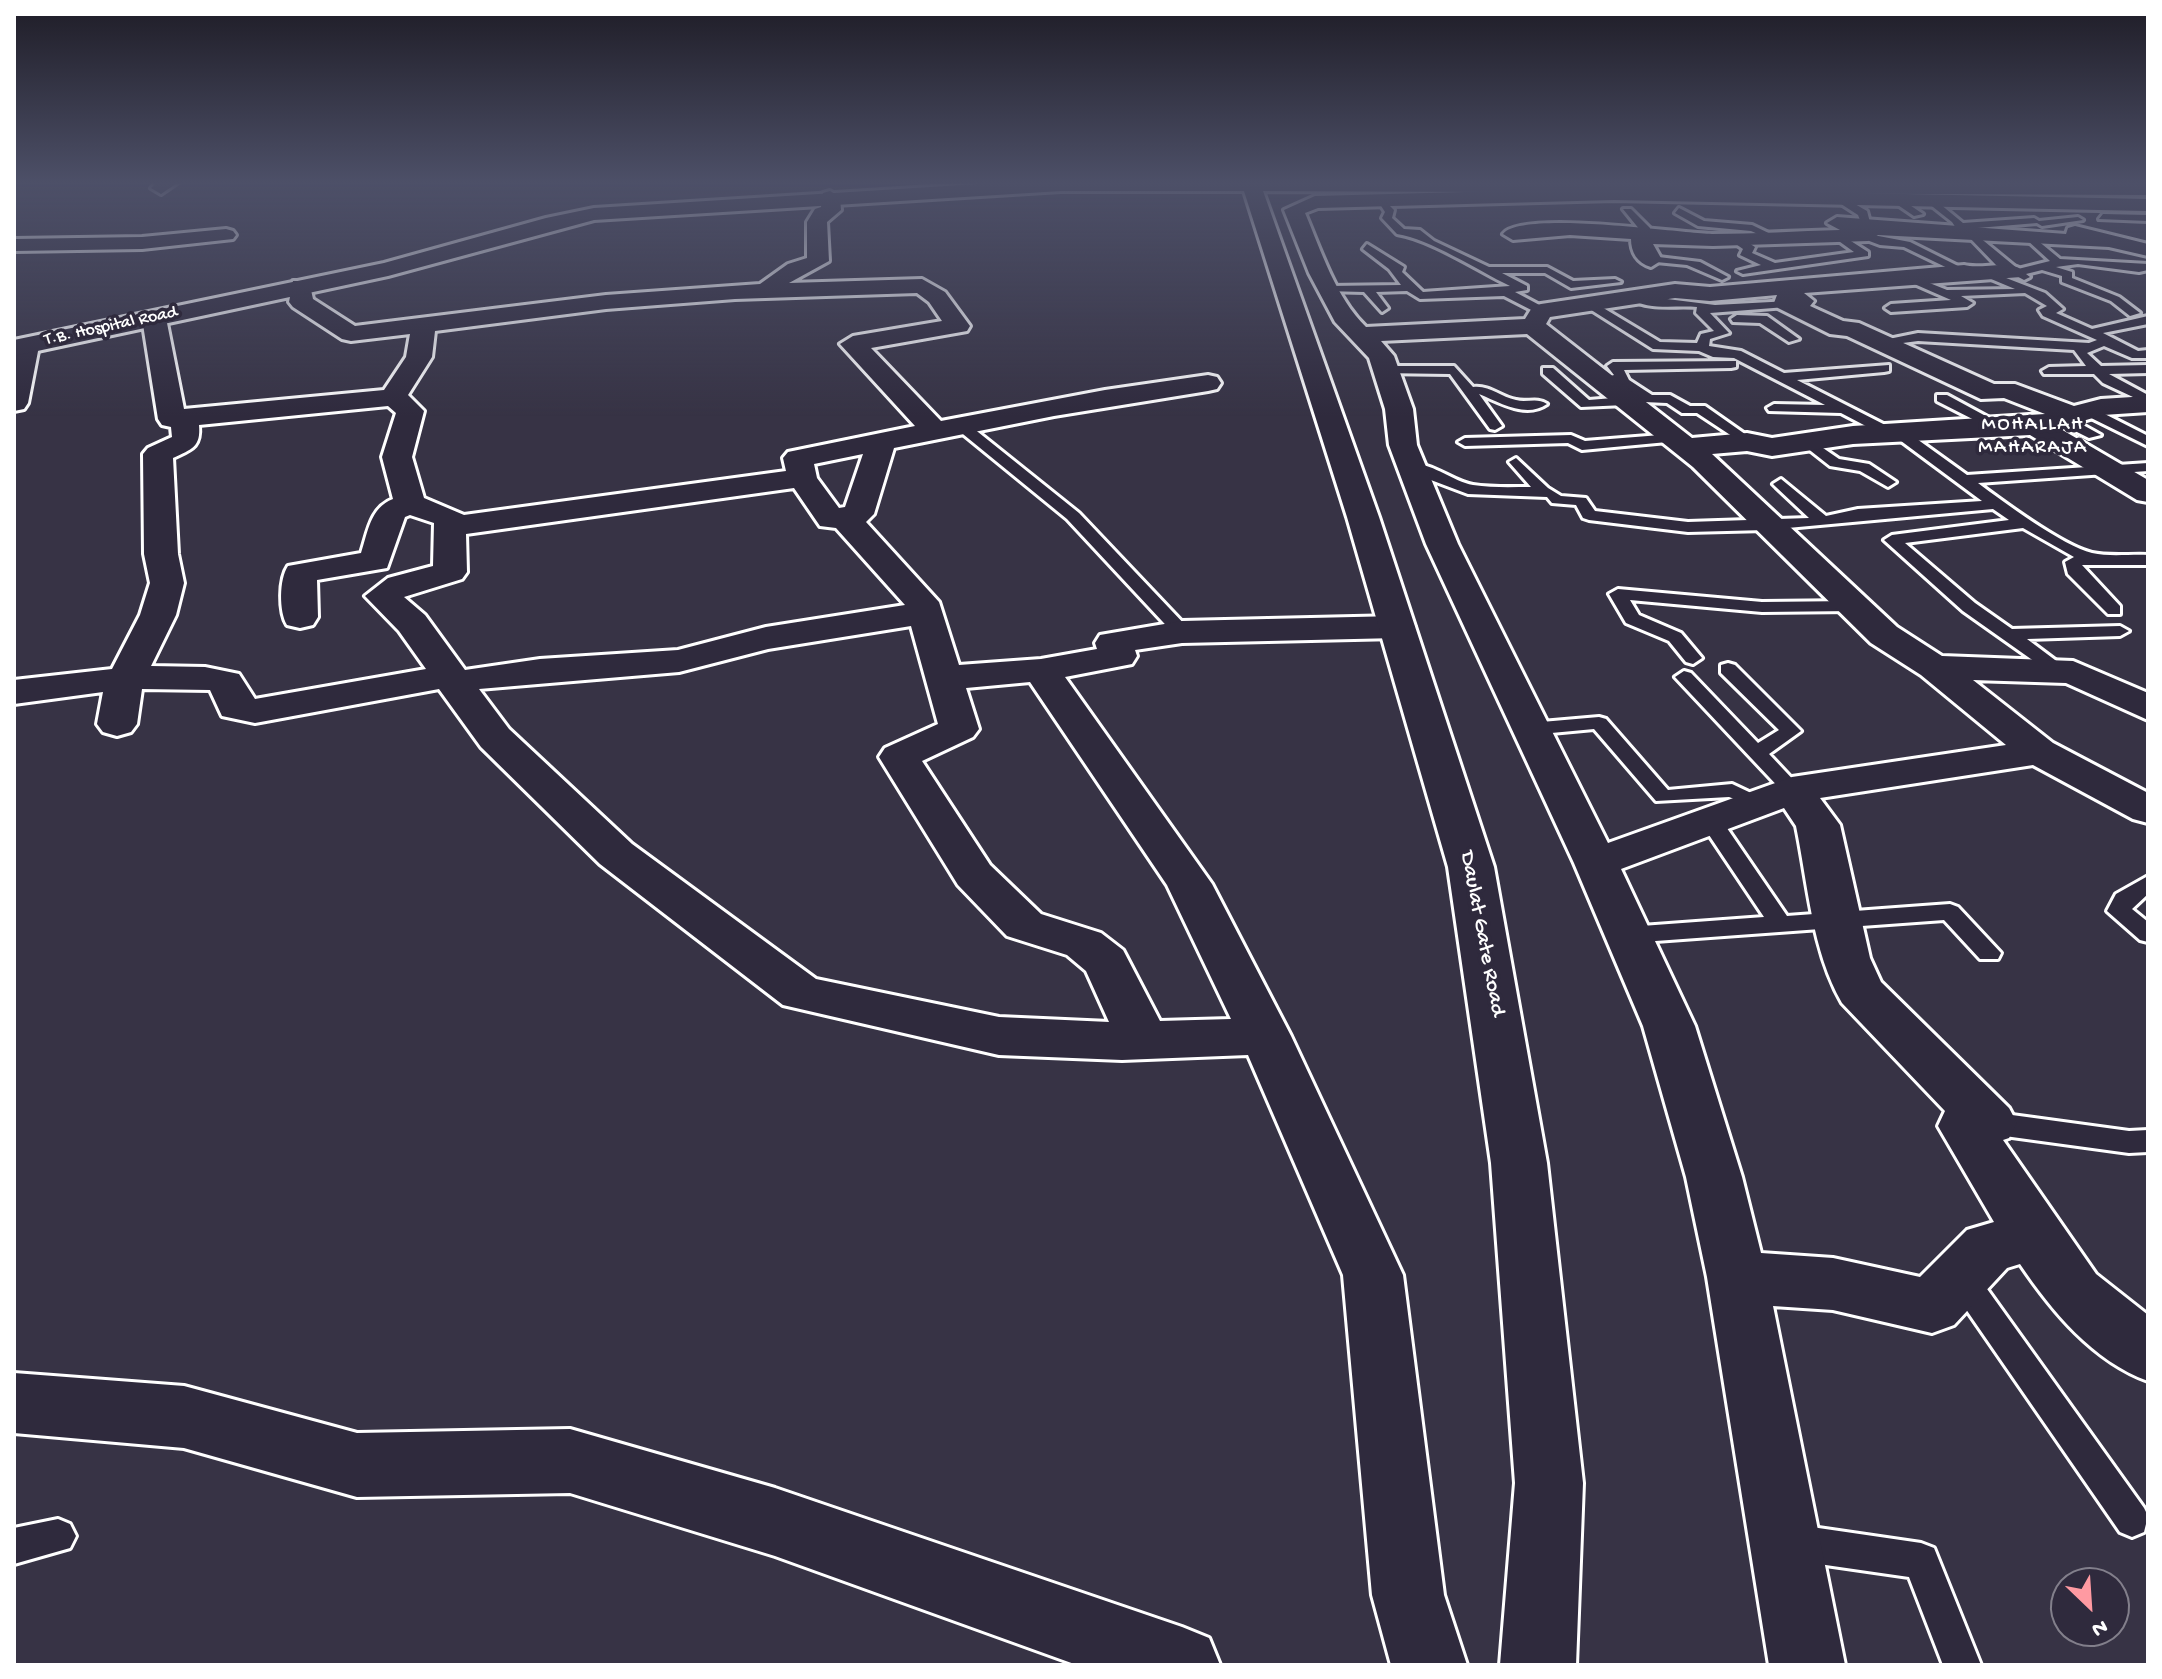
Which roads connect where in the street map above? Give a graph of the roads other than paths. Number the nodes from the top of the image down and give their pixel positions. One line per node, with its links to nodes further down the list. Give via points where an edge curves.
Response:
1 (425, 259): 25 (street, T.B. Hospital Road)
2 (818, 259): 30 (street, via 777,279)
3 (1298, 259): 107 (street, Daulat Gate Road)
4 (1328, 259): 29 (street)
5 (1382, 259): 28 (lane, via 1400,269 1394,270)
6 (1464, 259): 18 (lane)
7 (1650, 259): 31 (street)
8 (1682, 259): 21 (lane, via 1703,264)
9 (1751, 259): 26 (lane)
10 (1831, 259): 15 (lane)
11 (1938, 259): 20 (lane)
12 (1998, 259): 24 (lane)
13 (2055, 259): 14 (lane)
14 (2058, 263): 16 (lane); 17 (lane, via 2095,262 2130,271)
15 (1797, 265): 23 (lane); 26 (lane)
16 (2041, 267): 24 (lane); 36 (lane, via 2068,274 2066,280)
17 (2148, 267)
18 (1486, 270): 32 (lane, via 1523,288 1502,290); 35 (lane, via 1547,270)
19 (1743, 271): 26 (lane)
20 (1964, 272): 22 (street); 24 (street)
21 (1722, 277)
22 (1907, 277): 23 (street); 34 (lane)
23 (1834, 283): 26 (street)
24 (2027, 283): 34 (lane); 36 (lane); 50 (lane, via 2057,309 2047,313)
25 (301, 286): 41 (street, T.B. Hospital Road); 46 (street, via 301,302 351,334)
26 (1780, 286): 31 (street, via 1710,294); 40 (lane); 51 (street, via 1839,329 1850,328)
27 (842, 288): 30 (street); 45 (street); 45 (street, via 922,286 933,292 958,326)
28 (1410, 288): 29 (lane); 32 (lane, via 1420,296)
29 (1348, 289): 47 (street, via 1347,322)
30 (765, 291): 46 (street, via 606,302)
31 (1675, 291): 33 (street)
32 (1506, 292): 42 (lane)
33 (1626, 293): 35 (street); 40 (lane, via 1667,306 1704,304)
34 (1946, 293): 38 (lane, via 1967,303)
35 (1593, 295): 42 (street); 53 (lane, via 1657,346)
36 (2120, 302): 37 (lane); 39 (lane)
37 (2148, 304)
38 (1891, 308)
39 (2134, 313)
40 (1711, 314): 48 (lane, via 1763,319); 53 (lane, via 1723,333 1705,337)
41 (154, 318): 52 (street, T.B. Hospital Road); 72 (street, via 172,419)
42 (1537, 318): 47 (street); 63 (street)
43 (1913, 320): 49 (lane)
44 (2148, 320): 50 (lane)
45 (859, 325): 76 (street, via 853,344)
46 (422, 326): 65 (street, via 425,348)
47 (1376, 338): 64 (lane, via 1454,370); 86 (street)
48 (1793, 339)
49 (1953, 340): 50 (lane); 51 (lane)
50 (2089, 340): 54 (lane, via 2107,340 2137,355); 57 (lane, via 2079,352)
51 (1880, 342): 73 (street, via 1991,393 2006,390)
52 (20, 347): 67 (street)
53 (1702, 347): 55 (lane)
54 (2148, 354)
55 (1752, 362): 61 (lane); 63 (lane, via 1613,366 1624,378)
56 (1884, 368): 61 (lane)
57 (2098, 369): 58 (lane); 60 (lane); 69 (lane)
58 (2148, 369)
59 (1548, 371): 63 (lane, via 1586,404)
60 (2049, 371)
61 (1782, 377): 71 (lane)
62 (1208, 383): 76 (street, via 1038,408)
63 (1614, 387): 81 (lane, via 1649,399 1670,399 1687,410 1700,409); 83 (street)
64 (1469, 391): 68 (lane, via 1481,390 1515,405); 74 (lane)
65 (394, 397): 72 (street); 94 (street, via 410,411 397,457)
66 (1942, 398): 75 (lane)
67 (14, 403)
68 (1540, 404)
69 (2146, 404): 73 (street)
70 (1774, 408): 71 (lane)
71 (1844, 409): 77 (lane)
72 (185, 419): 118 (street, via 186,441 158,454 167,583 158,615)
73 (2069, 421): 75 (street); 82 (lane); 87 (street)
74 (1495, 426)
75 (1999, 427): 77 (street)
76 (949, 429): 79 (street); 109 (lane, via 1073,516)
77 (1893, 432): 78 (street); 89 (lane)
78 (1807, 441): 81 (street, via 1772,447); 90 (lane, via 1835,463 1864,467)
79 (881, 442): 88 (street, via 798,458); 96 (street, via 858,514)
80 (1465, 442): 83 (lane)
81 (1747, 442): 83 (street)
82 (2148, 442)
83 (1679, 443): 99 (street)
84 (1516, 462): 92 (lane)
85 (2148, 467): 87 (lane)
86 (1412, 468): 92 (lane, via 1468,489); 123 (street)
87 (2111, 471): 89 (lane); 93 (street)
88 (802, 478): 96 (street, via 831,519); 100 (street)
89 (1963, 480): 95 (lane)
90 (1888, 482)
91 (1781, 484): 97 (lane)
92 (1543, 492): 99 (lane, via 1557,500 1581,501 1589,515 1688,527)
93 (2148, 493)
94 (410, 504): 100 (street, via 450,518); 106 (street, via 391,511 375,561 300,573)
95 (2001, 504): 97 (lane, via 1858,514); 98 (lane)
96 (844, 517): 105 (street, via 922,602)
97 (1823, 522): 99 (lane)
98 (2026, 523): 101 (lane); 110 (lane, via 1892,540 1969,607)
99 (1766, 525): 103 (street)
100 (450, 527): 119 (street, via 450,572 400,585 382,596 412,623)
101 (2088, 558): 102 (lane); 104 (lane, via 2073,562 2074,570)
102 (2148, 560)
103 (1853, 606): 111 (lane, via 1762,607 1618,594 1632,619 1675,637); 112 (street, via 1884,635)
104 (2114, 610)
105 (925, 613): 117 (street); 119 (street, via 766,638 679,661)
106 (300, 617)
107 (1397, 627): 109 (street); 150 (street, Daulat Gate Road, via 1471,867 1519,1163 1549,1483)
108 (2120, 631): 110 (lane)
109 (1182, 632): 114 (street, via 1113,643 1119,656)
110 (2011, 634): 115 (lane)
111 (1693, 658)
112 (1934, 667): 115 (street); 124 (street)
113 (1728, 669): 125 (lane, via 1791,731)
114 (1041, 670): 117 (street); 135 (street, via 1189,884)
115 (2062, 672): 121 (street, via 2073,672)
116 (1684, 677): 125 (lane)
117 (944, 678): 136 (street, via 959,729 899,757 974,875 1024,925 1084,944 1106,962)
118 (125, 679): 119 (street, via 210,677 226,682 236,708 255,711); 120 (street); 122 (street)
119 (452, 680): 136 (street, via 495,738 616,854 801,993 999,1036)
120 (14, 692)
121 (2148, 708)
122 (117, 724)
123 (1530, 729): 125 (lane, via 1599,723 1663,797); 128 (street)
124 (2039, 752): 125 (street); 126 (street)
125 (1768, 782): 127 (street); 130 (street, via 1818,825)
126 (2148, 810)
127 (1710, 820): 128 (street); 131 (lane)
128 (1596, 863): 133 (street)
129 (2148, 883): 132 (lane, via 2124,899 2119,911)
130 (1839, 922): 131 (lane); 134 (lane, via 1950,912); 137 (street, via 1860,991)
131 (1781, 925): 133 (lane)
132 (2148, 934)
133 (1628, 935): 141 (street, via 1669,1026)
134 (1989, 953)
135 (1265, 1036): 136 (street); 149 (street, via 1373,1275 1408,1595)
136 (1144, 1041)
137 (1990, 1123): 138 (lane); 139 (street, via 1965,1126)
138 (2148, 1141)
139 (2034, 1236): 140 (street, via 1988,1248); 142 (street, via 2074,1293)
140 (1961, 1276): 141 (street, via 1932,1306 1833,1284); 144 (lane)
141 (1737, 1277): 146 (street)
142 (2148, 1353)
143 (14, 1403): 148 (street, via 184,1417 357,1465 570,1461 775,1522)
144 (2132, 1520)
145 (58, 1536): 147 (lane)
146 (1785, 1541): 151 (street); 152 (lane, via 1921,1561)
147 (14, 1546)
148 (1182, 1665)
149 (1429, 1665)
150 (1538, 1665)
151 (1807, 1665)
152 (1962, 1665)

